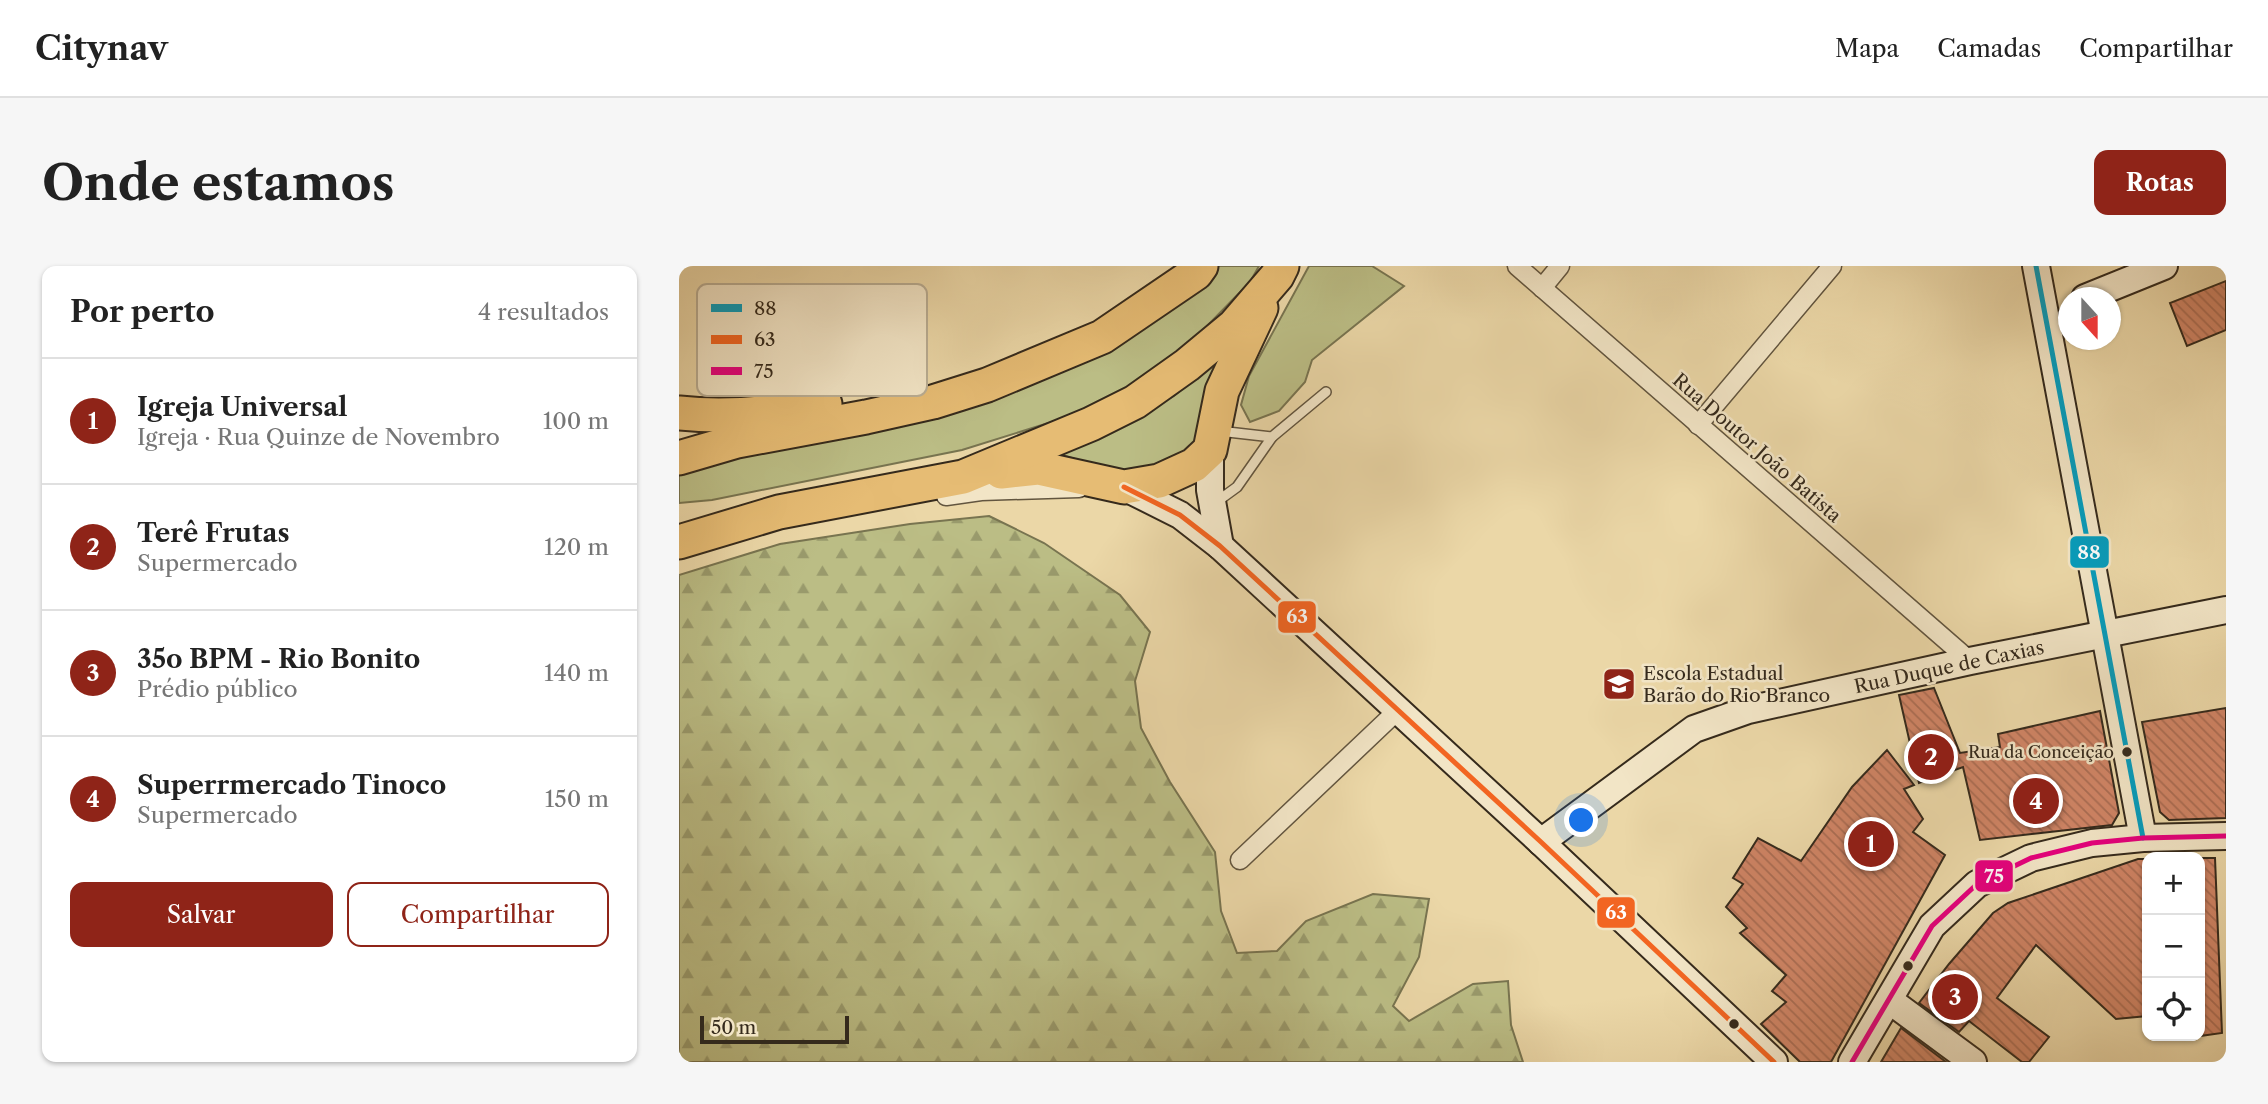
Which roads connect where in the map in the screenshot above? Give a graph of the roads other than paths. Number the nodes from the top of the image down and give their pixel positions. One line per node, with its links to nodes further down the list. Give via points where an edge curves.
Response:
1 (1201, 266): 12 (highway, via 1102,337)
2 (1517, 266): 9 (street, Rua Doutor João Batista)
3 (1560, 266): 9 (street)
4 (1832, 266): 17 (street)
5 (2035, 266): 11 (main road)
6 (2164, 266): 8 (main road)
7 (1279, 271): 19 (highway, via 1222,391); 21 (highway, via 1234,326 1135,402)
8 (2112, 287)
9 (1542, 288): 17 (street, Rua Doutor João Batista)
10 (2058, 309): 11 (main road)
11 (2044, 315): 30 (main road)
12 (1037, 365): 13 (highway); 20 (highway, via 933,402 737,441)
13 (927, 385)
14 (1326, 392): 18 (lane)
15 (868, 396): 16 (highway, via 742,414)
16 (679, 413)
17 (1698, 425): 31 (street, Rua Doutor João Batista)
18 (1272, 437): 19 (lane); 23 (lane, via 1237,487)
19 (1212, 440): 22 (highway, via 1194,465 1159,481); 23 (main road, via 1210,490)
20 (679, 458)
21 (964, 477): 22 (highway, via 1038,468); 24 (highway)
22 (1124, 487): 27 (main road, via 1179,515); 28 (street, via 981,491 814,516)
23 (1214, 504): 27 (main road)
24 (779, 512): 25 (highway); 26 (highway)
25 (679, 518)
26 (679, 542)
27 (1220, 546): 32 (main road)
28 (679, 555)
29 (2226, 610): 30 (main road, Rua Duque de Caxias)
30 (2105, 635): 31 (main road, Rua Duque de Caxias); 34 (main road)
31 (1970, 661): 35 (main road, Rua Duque de Caxias, via 1748,710 1694,729)
32 (1397, 711): 35 (main road); 36 (street)
33 (2226, 836): 34 (main road)
34 (2143, 838): 37 (main road, via 2092,843 2031,858 1977,884 1932,926)
35 (1541, 842): 38 (main road)
36 (1240, 860)
37 (1889, 1000): 39 (main road); 40 (main road)
38 (1774, 1062)
39 (1852, 1062)
40 (1973, 1062)

